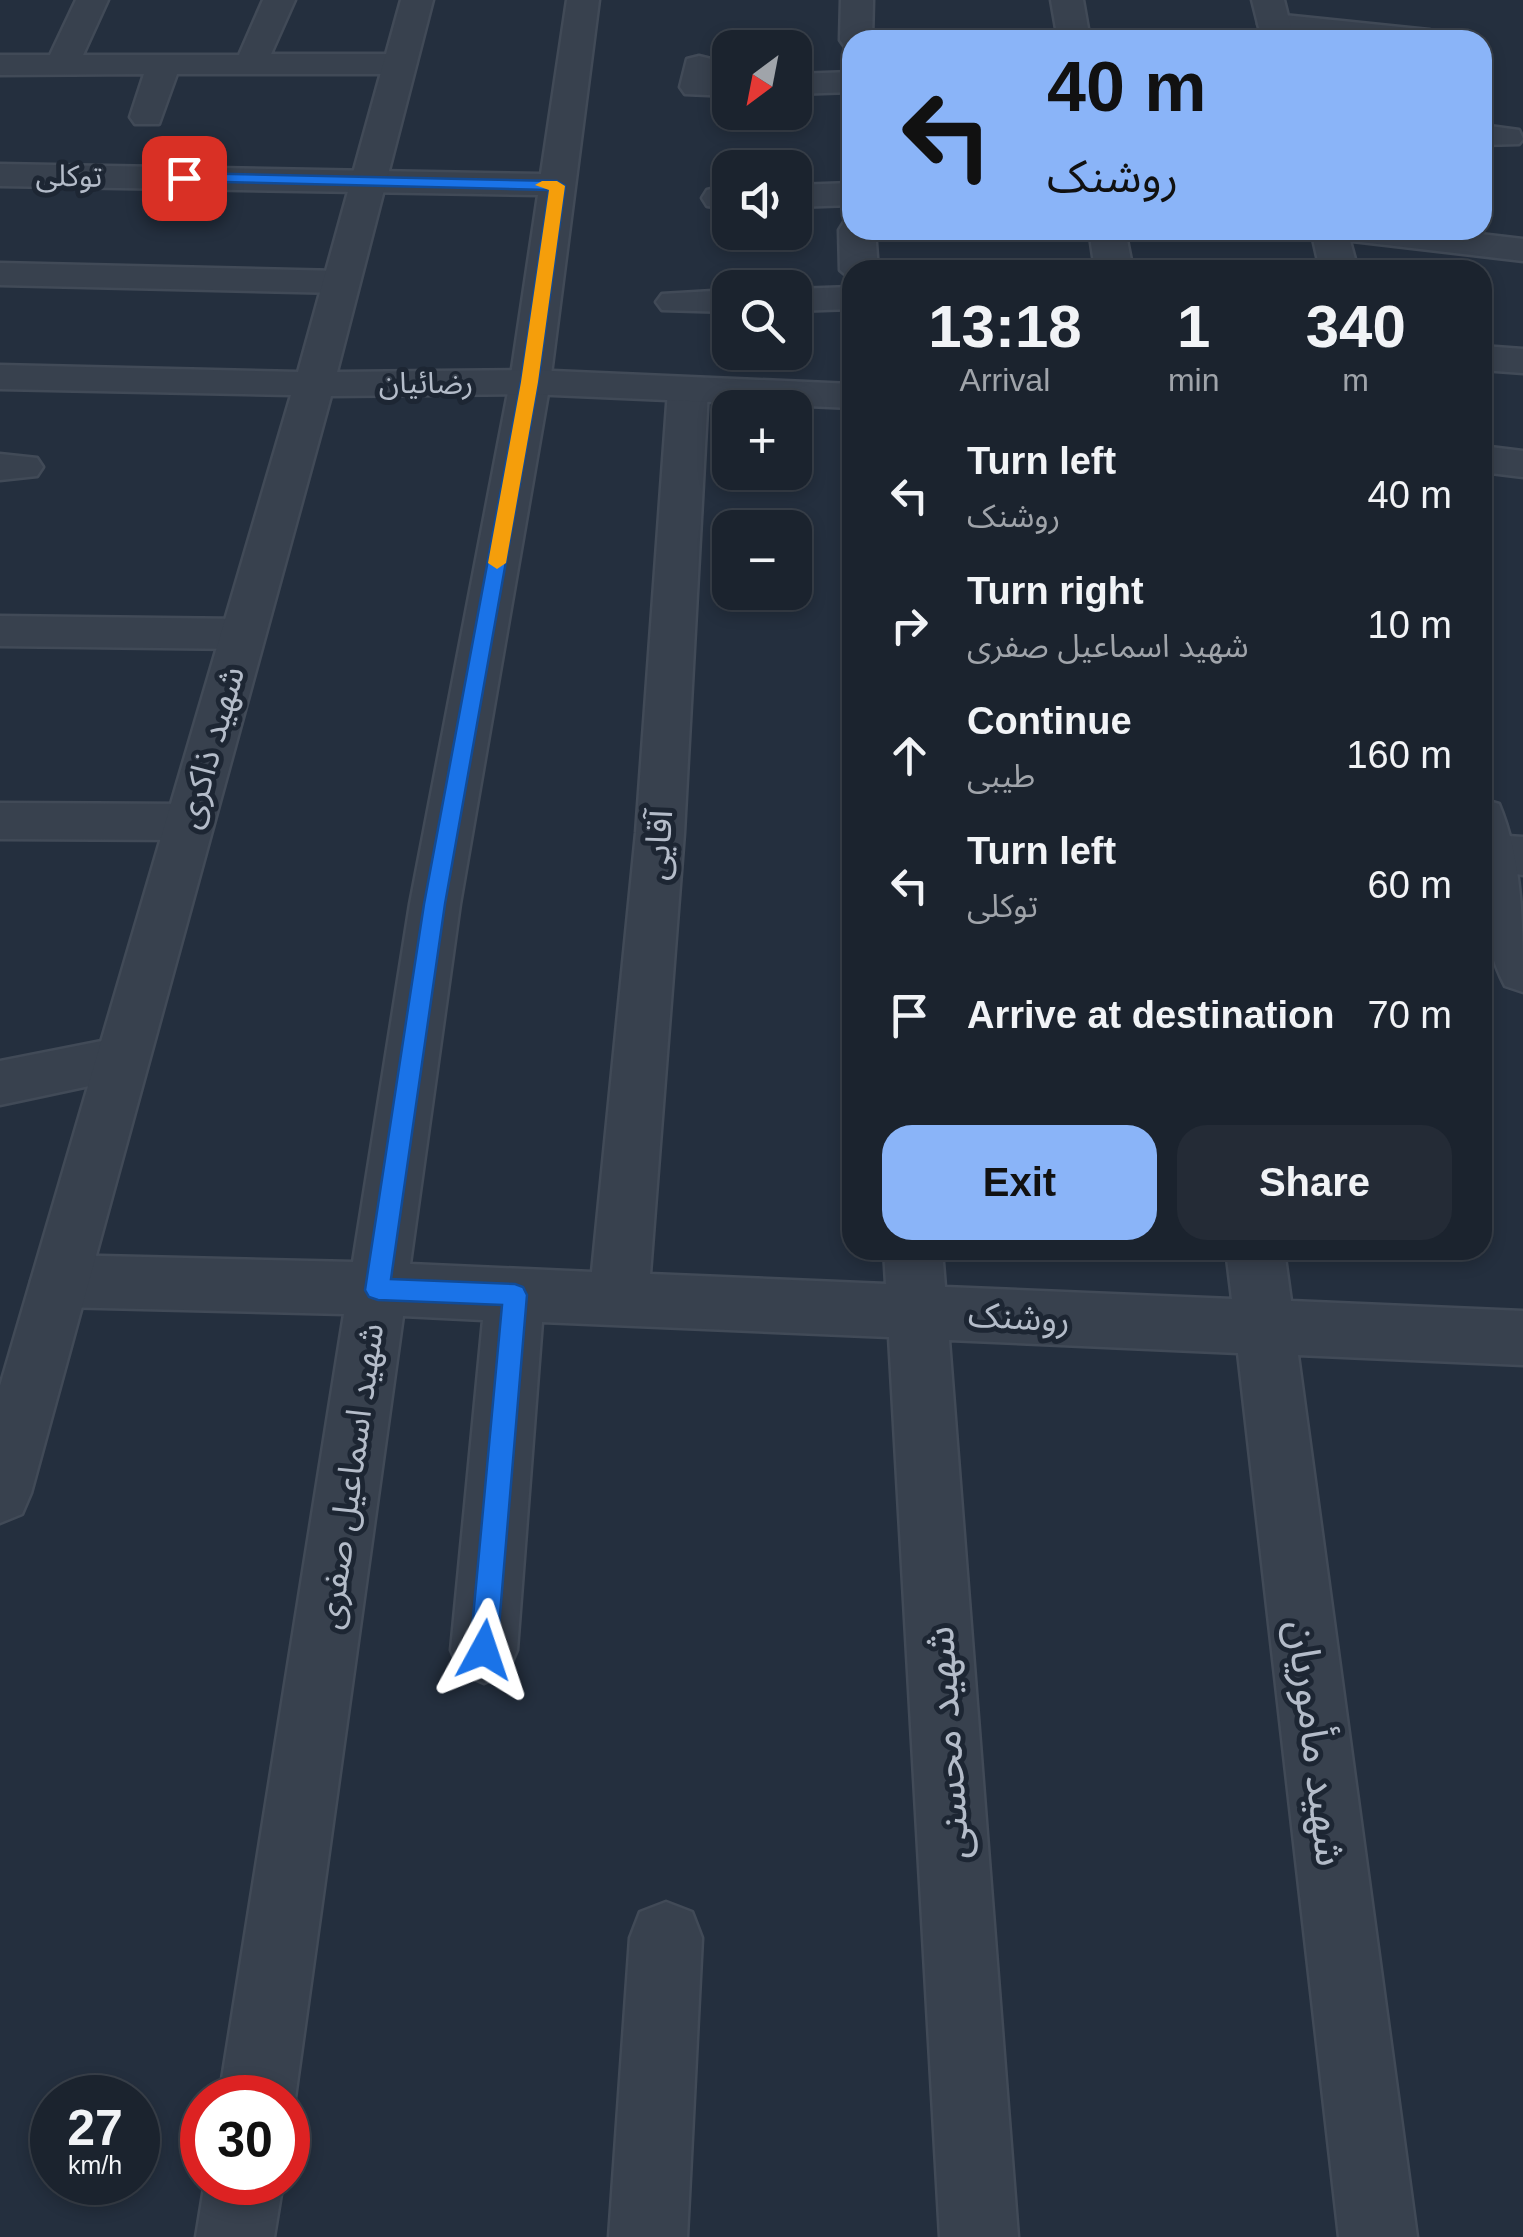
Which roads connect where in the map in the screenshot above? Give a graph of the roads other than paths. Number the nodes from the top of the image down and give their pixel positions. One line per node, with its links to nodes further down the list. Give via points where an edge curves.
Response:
1 (92, 0): 11 (street)
2 (280, 0): 13 (street)
3 (417, 0): 14 (street, شهید ذاکری)
4 (584, 0): 23 (street, شهید اسماعیل صفری)
5 (857, 0): 8 (street)
6 (1067, 0): 9 (street)
7 (1273, 21): 10 (street)
8 (856, 30)
9 (1072, 30)
10 (1347, 30)
11 (62, 64): 12 (street); 15 (street)
12 (164, 64): 13 (street); 20 (street)
13 (251, 64): 14 (street)
14 (400, 64): 22 (street, شهید ذاکری)
15 (0, 65)
16 (699, 66): 19 (street, via 697,87)
17 (842, 82): 18 (street)
18 (812, 83)
19 (712, 87)
20 (147, 117)
21 (0, 176): 22 (street, توکلی)
22 (368, 180): 23 (street, توکلی); 29 (street, شهید ذاکری)
23 (557, 186): 37 (street, شهید اسماعیل صفری)
24 (842, 194): 25 (street)
25 (812, 195)
26 (1438, 240): 27 (street)
27 (1523, 250)
28 (0, 274): 29 (street)
29 (340, 282): 38 (street, شهید ذاکری)
30 (842, 298): 31 (street)
31 (812, 299)
32 (712, 301): 33 (street)
33 (676, 302)
34 (1492, 359): 35 (street)
35 (1523, 361)
36 (0, 377): 38 (street, رضائیان)
37 (530, 382): 38 (street, رضائیان); 39 (street, رضائیان); 54 (street, شهید اسماعیل صفری, via 435,904)
38 (314, 384): 44 (street, شهید ذاکری)
39 (688, 390): 40 (street, رضائیان); 56 (street, آقایی, via 660,833)
40 (842, 396)
41 (1492, 461): 42 (street)
42 (1523, 464)
43 (0, 631): 44 (street)
44 (242, 634): 46 (street, شهید ذاکری)
45 (0, 821): 46 (street)
46 (189, 822): 49 (street, شهید ذاکری)
47 (1499, 842): 48 (street)
48 (1523, 970)
49 (122, 1059): 50 (street); 52 (street, شهید ذاکری)
50 (0, 1083)
51 (1256, 1260): 57 (street, شهید مأموریان)
52 (60, 1281): 54 (street, روشنک); 59 (street, شهید ذاکری)
53 (915, 1281): 56 (street, روشنک); 57 (street, روشنک); 66 (street, شهید محسنی)
54 (378, 1290): 55 (street, روشنک); 62 (street, شهید اسماعیل صفری)
55 (515, 1295): 56 (street, روشنک); 60 (street)
56 (619, 1299)
57 (1266, 1329): 58 (street, روشنک); 67 (street, شهید مأموریان)
58 (1523, 1338)
59 (0, 1493)
60 (484, 1650)
61 (666, 1938): 65 (street)
62 (260, 2075)
63 (240, 2205): 64 (street)
64 (235, 2237)
65 (648, 2237)
66 (979, 2237)
67 (1378, 2237)

